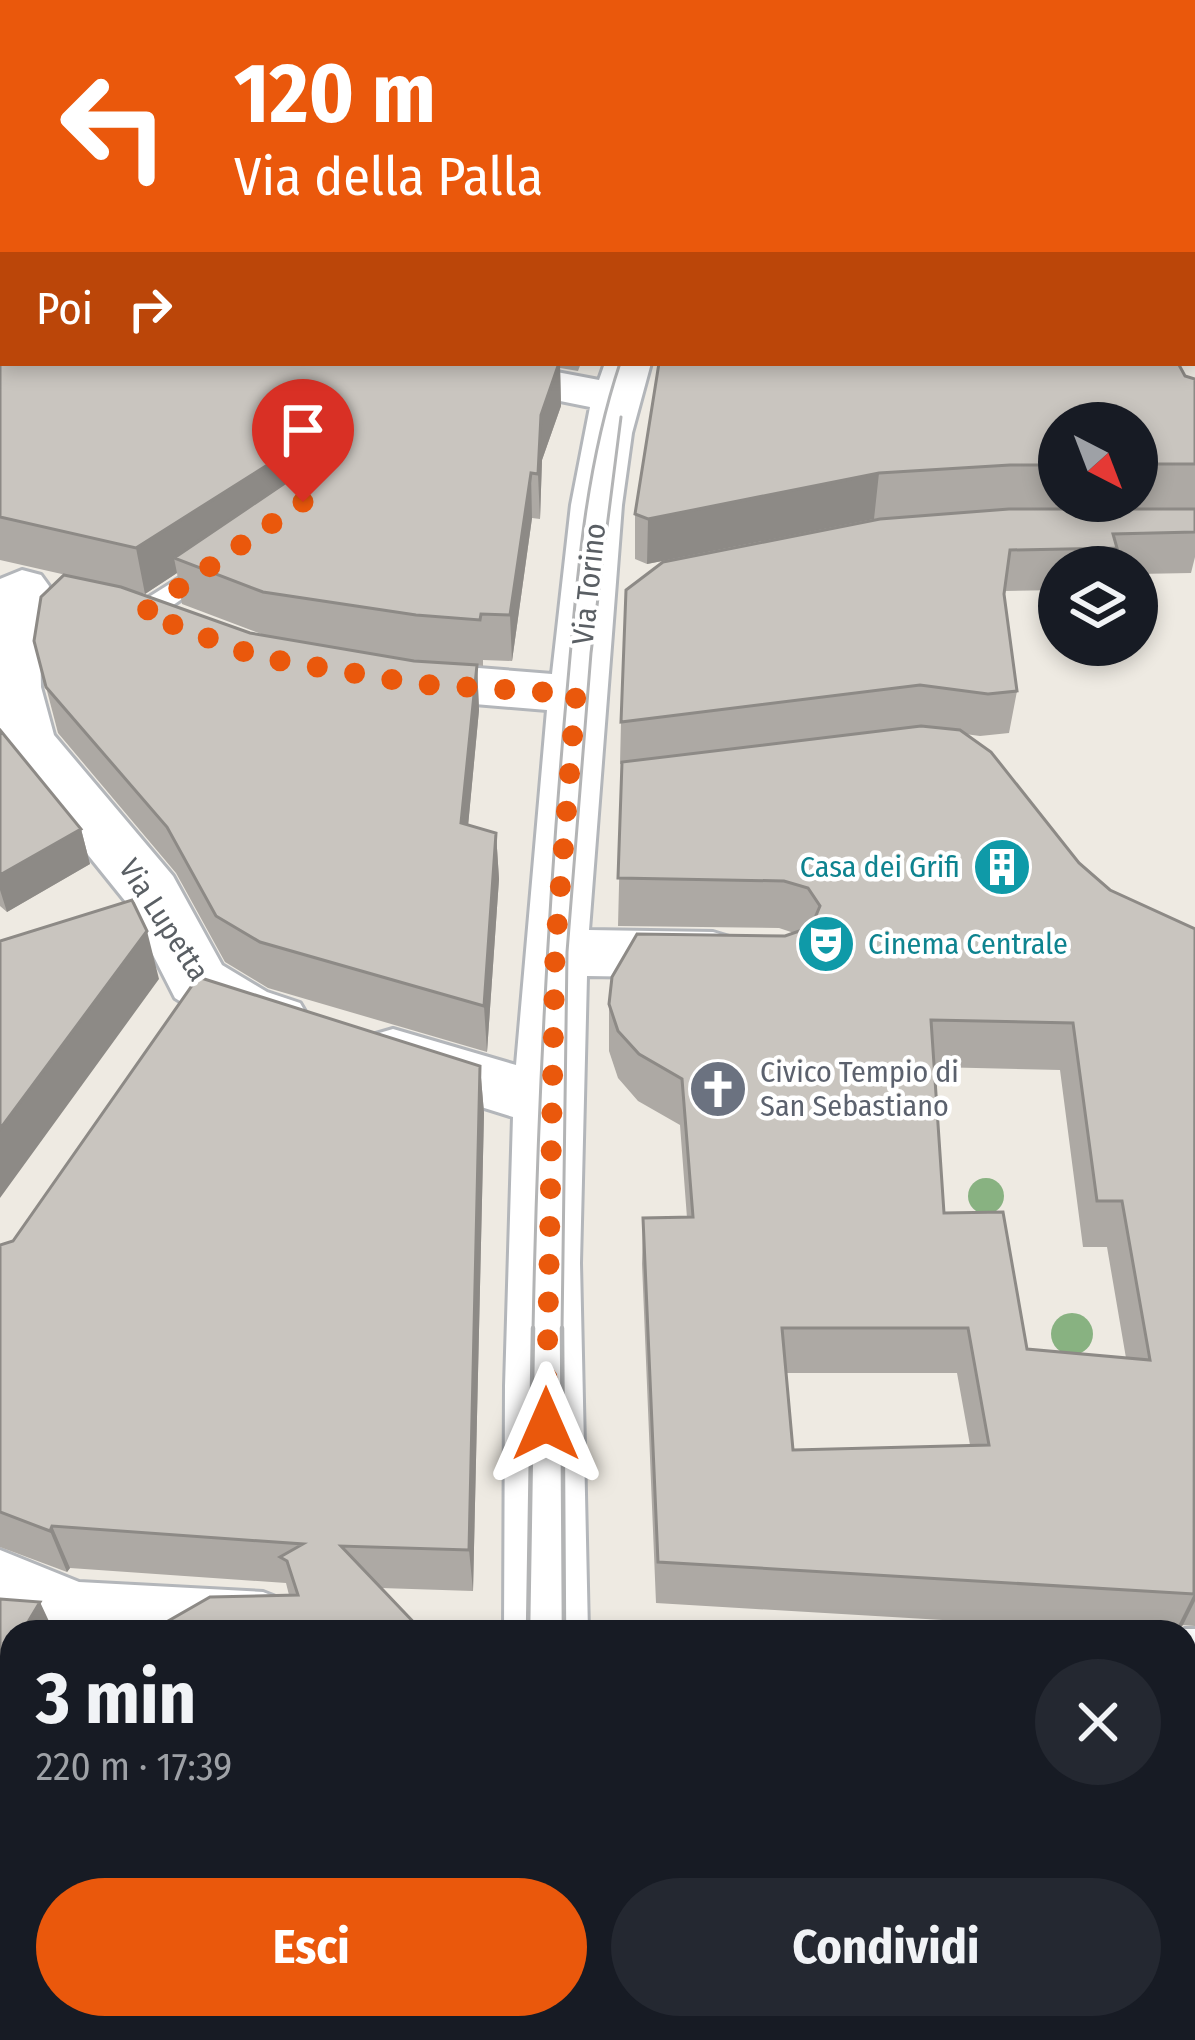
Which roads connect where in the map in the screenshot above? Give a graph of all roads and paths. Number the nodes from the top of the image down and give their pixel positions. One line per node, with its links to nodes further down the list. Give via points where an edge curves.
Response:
1 (468, 366): 2 (street)
2 (622, 381): 7 (street, Via Torino, via 603,462 611,592)
3 (230, 553): 4 (lane)
4 (65, 597): 5 (street); 10 (street, Via Lupetta, via 13,638 13,688 26,740 152,891)
5 (200, 635)
6 (350, 672): 7 (street)
7 (576, 694): 8 (street, Via Torino)
8 (555, 952): 9 (street); 12 (street, Via Torino)
9 (779, 956)
10 (198, 981): 11 (street); 12 (street, Via Lupetta, via 244,1010)
11 (158, 1038)
12 (551, 1102): 15 (street, Via Torino)
13 (0, 1589): 14 (street)
14 (77, 1620)
15 (546, 1620)

